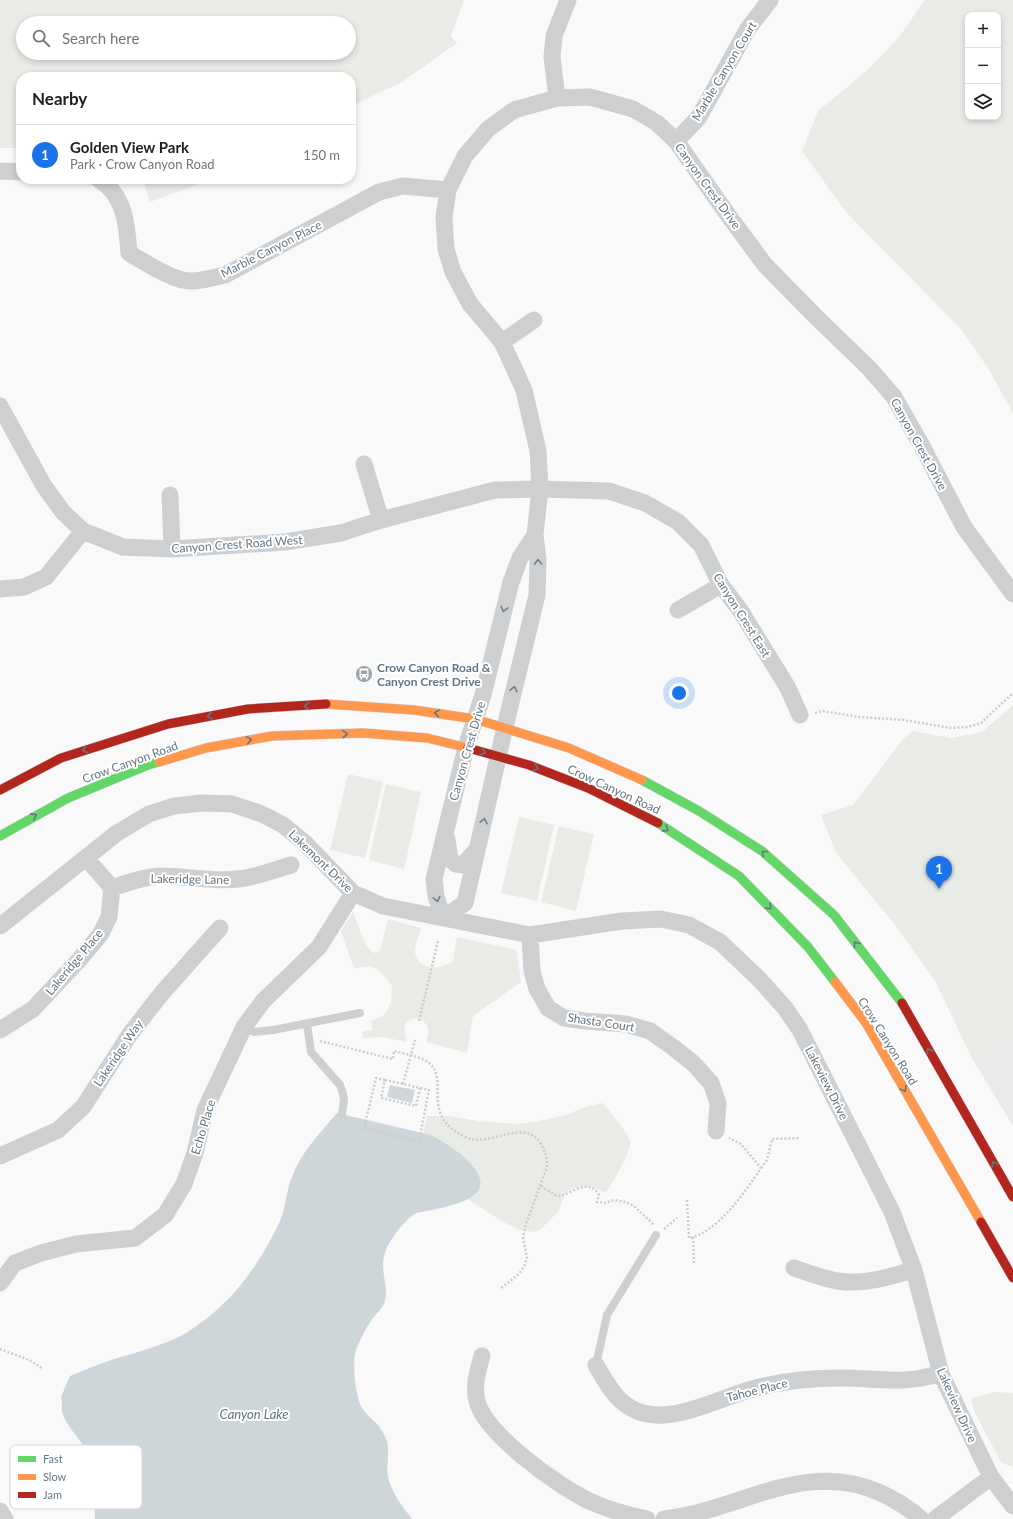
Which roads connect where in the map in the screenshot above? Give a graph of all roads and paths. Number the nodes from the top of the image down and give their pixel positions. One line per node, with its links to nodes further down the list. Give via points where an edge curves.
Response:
1 (568, 0): 3 (street, via 554,36 552,57)
2 (770, 0): 4 (street, Marble Canyon Court, via 747,30 700,117)
3 (557, 98): 4 (street, Canyon Crest Drive, via 590,97 633,109 657,123); 8 (street, Canyon Crest Drive, via 514,110 488,129 465,156)
4 (676, 141): 21 (street, Canyon Crest Drive, via 765,265 869,368 894,397 964,527)
5 (0, 171): 6 (street)
6 (16, 172)
7 (108, 184): 8 (street, Marble Canyon Place, via 117,196 124,214 129,253 182,280 205,280 225,275 379,192 403,186)
8 (448, 190): 10 (street, Canyon Crest Drive, via 444,217 446,249 453,272 470,304)
9 (534, 320): 10 (street)
10 (502, 342): 13 (street, Canyon Crest Drive, via 524,390 538,451)
11 (0, 406): 16 (street, Canyon Crest Road West, via 44,486 63,512)
12 (364, 464): 15 (street)
13 (540, 489): 15 (street, Canyon Crest Road West, via 495,490); 17 (street, Canyon Crest Drive); 19 (street, Canyon Crest East, via 609,491 645,503 678,522 701,545)
14 (170, 495): 18 (street)
15 (381, 520): 18 (street, Canyon Crest Road West, via 341,533 285,542)
16 (83, 531): 18 (street, Canyon Crest Road West, via 122,547); 20 (street, via 46,577 24,587)
17 (535, 535): 25 (street, Canyon Crest Drive, one-way to 25, via 520,558 511,582); 26 (street, Canyon Crest Drive, one-way to 17, via 537,595 538,560)
18 (172, 549)
19 (721, 586): 22 (street); 24 (street, Canyon Crest East, via 744,616 788,688)
20 (0, 589)
21 (1013, 594)
22 (678, 610)
23 (1013, 693): 24 (path, via 981,723 968,727 951,728 904,720 859,718 823,711)
24 (800, 715)
25 (475, 719): 26 (main road, Crow Canyon Road); 27 (street, Canyon Crest Drive); 29 (main road, Crow Canyon Road, one-way to 29, via 414,710 330,704 248,709 168,724 61,758)
26 (505, 727): 28 (street, Canyon Crest Drive); 59 (main road, Crow Canyon Road, one-way to 26, via 900,999 834,915 762,851 699,811 634,776 591,757)
27 (466, 747): 28 (main road, Crow Canyon Road, one-way to 28); 30 (street, Canyon Crest Drive); 31 (main road, Crow Canyon Road, one-way to 27, via 68,798 148,765 206,748 272,736 363,733 426,738)
28 (499, 757): 32 (street, Canyon Crest Drive, one-way to 28); 67 (main road, Crow Canyon Road, one-way to 67, via 529,765 588,788 656,822 739,876 808,947 866,1023)
29 (0, 790)
30 (446, 831): 32 (street, via 450,859 456,864 464,865); 37 (street, Canyon Crest Drive, one-way to 37, via 434,879)
31 (0, 836)
32 (478, 847): 37 (street, Canyon Crest Drive, via 465,903)
33 (86, 858): 35 (street); 36 (street, Lakemont Drive, via 149,814 174,806 202,803 232,804 262,814 283,825 305,843); 38 (street, Lakemont Drive)
34 (291, 864): 35 (street, Lakeridge Lane, via 264,874 239,879 159,876 137,879)
35 (112, 888): 47 (street, Lakeridge Place, via 109,917 100,935 33,1009)
36 (353, 893): 37 (street, Lakemont Drive, via 383,906); 46 (street, Echo Place, via 319,947 263,1001)
37 (443, 918): 40 (street, Lakeview Drive)
38 (0, 926)
39 (220, 928): 56 (street, Lakeridge Way, via 162,993 130,1034 82,1107 58,1130)
40 (530, 935): 54 (street, Shasta Court, via 532,971 537,989 548,1008 564,1018 626,1024 650,1031 674,1048 694,1064 711,1083 718,1103); 66 (street, Lakeview Drive, via 622,921 661,919 689,925 720,942 759,979 800,1030 892,1212)
41 (438, 941): 43 (path)
42 (360, 1013): 44 (lane)
43 (419, 1021)
44 (320, 1022): 45 (lane); 49 (path, via 320,1041 393,1059 394,1051)
45 (307, 1024): 46 (lane, via 254,1032); 53 (lane, via 311,1052 340,1085 343,1094)
46 (244, 1027): 68 (street, Echo Place, via 206,1110 184,1184 165,1215 135,1238 76,1244 14,1263)
47 (0, 1030)
48 (415, 1040): 49 (path)
49 (411, 1056): 51 (path); 58 (path, via 428,1062 434,1068 438,1108 444,1122 451,1129 466,1138 477,1140 524,1132 535,1137 546,1152 547,1160)
50 (385, 1080): 51 (path); 52 (path, via 381,1098 416,1106); 52 (path, via 376,1078 364,1128 419,1141 429,1090)
51 (403, 1084): 52 (path)
52 (420, 1088)
53 (342, 1114)
54 (716, 1131): 57 (path, via 741,1144)
55 (800, 1138): 57 (path, via 772,1139 767,1160)
56 (0, 1156)
57 (761, 1168): 63 (path, via 739,1200 708,1231)
58 (541, 1186): 62 (path, via 561,1196 578,1188 592,1188 599,1195 597,1202 626,1202 652,1223); 69 (path, via 523,1237 527,1258 524,1267)
59 (1013, 1197)
60 (687, 1200): 63 (path, via 689,1238)
61 (677, 1218): 62 (path)
62 (656, 1235): 72 (lane, via 607,1315)
63 (693, 1237): 64 (path)
64 (694, 1263)
65 (794, 1268): 66 (street, via 851,1282 883,1279)
66 (914, 1270): 74 (street, Lakeview Drive)
67 (1013, 1278)
68 (0, 1283)
69 (500, 1289)
70 (0, 1349): 73 (path)
71 (482, 1356): 79 (street, via 476,1378 476,1401 486,1420 505,1442 556,1481 588,1501 623,1514)
72 (596, 1364): 74 (street, Tahoe Place, via 610,1390 622,1402 638,1411 655,1415 673,1414 752,1388 774,1384 841,1378 906,1380)
73 (42, 1368)
74 (941, 1374): 75 (street, Lakeview Drive)
75 (991, 1477): 76 (street, Lakeview Drive); 82 (street)
76 (1013, 1506)
77 (0, 1511): 78 (street)
78 (5, 1519)
79 (647, 1519)
80 (664, 1519): 81 (street, via 684,1517 780,1487 817,1481 843,1482 870,1488 913,1511)
81 (921, 1519)
82 (935, 1519)

